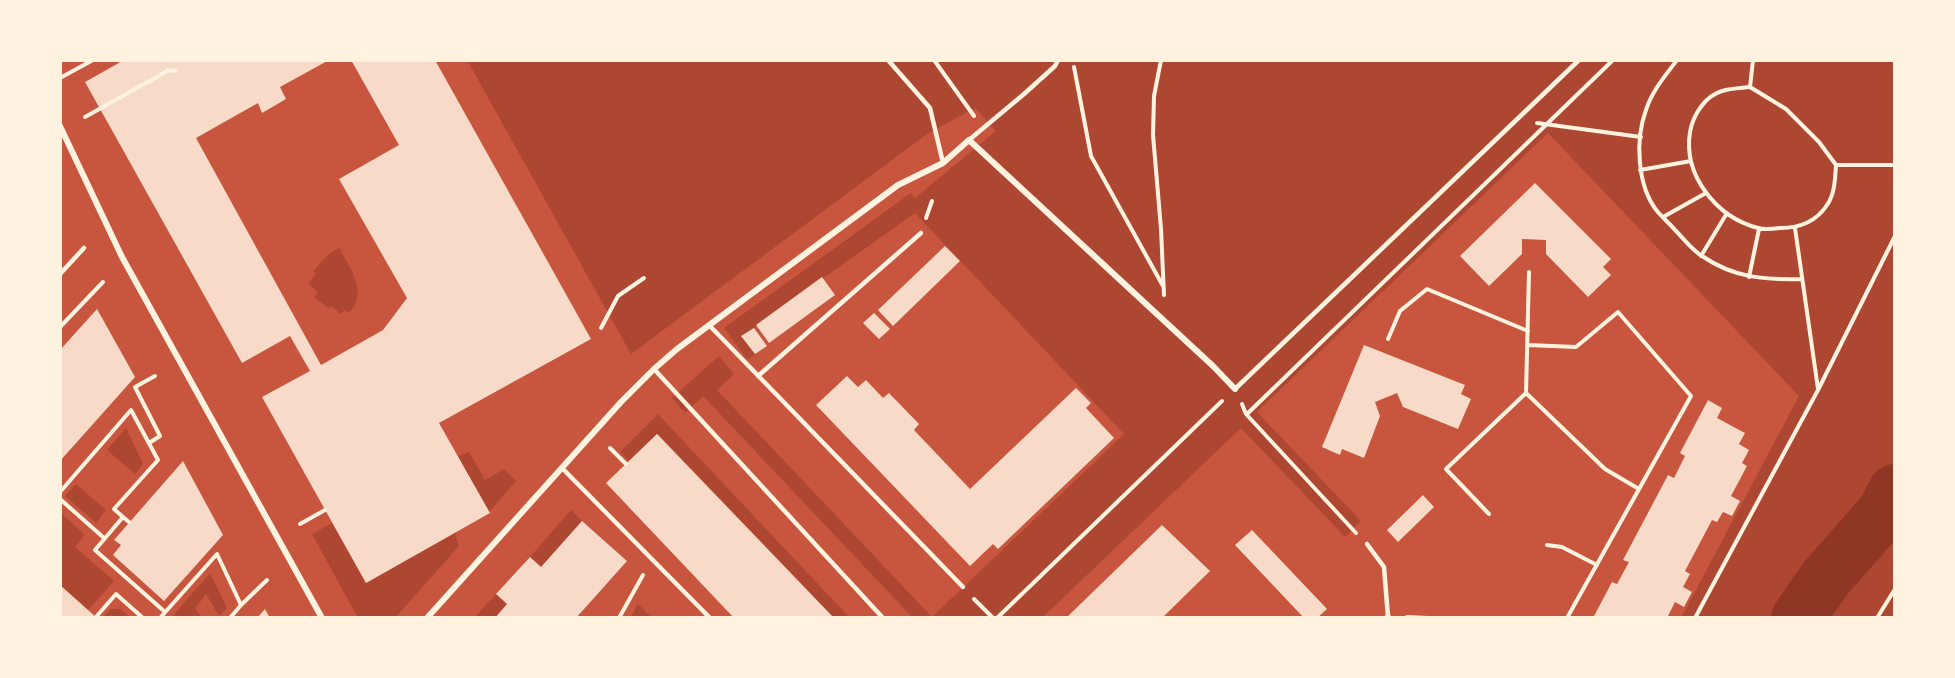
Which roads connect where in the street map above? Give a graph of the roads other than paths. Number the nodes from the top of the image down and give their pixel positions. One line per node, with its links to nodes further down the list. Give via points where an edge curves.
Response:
1 (888, 60): 6 (lane, via 930,108)
2 (1058, 60): 5 (lane)
3 (1579, 60): 13 (lane)
4 (60, 126): 17 (street, via 122,257)
5 (969, 140): 6 (street); 13 (street)
6 (943, 163): 10 (street, via 898,185)
7 (921, 233): 12 (lane)
8 (84, 248): 9 (lane)
9 (60, 274)
10 (709, 325): 11 (street); 12 (lane)
11 (654, 369): 14 (street); 20 (lane)
12 (758, 376): 16 (lane)
13 (1235, 388)
14 (562, 468): 18 (street); 19 (lane)
15 (1367, 544): 21 (lane, via 1384,567)
16 (963, 587)
17 (322, 618)
18 (427, 618)
19 (710, 618)
20 (883, 618)
21 (1388, 618)

